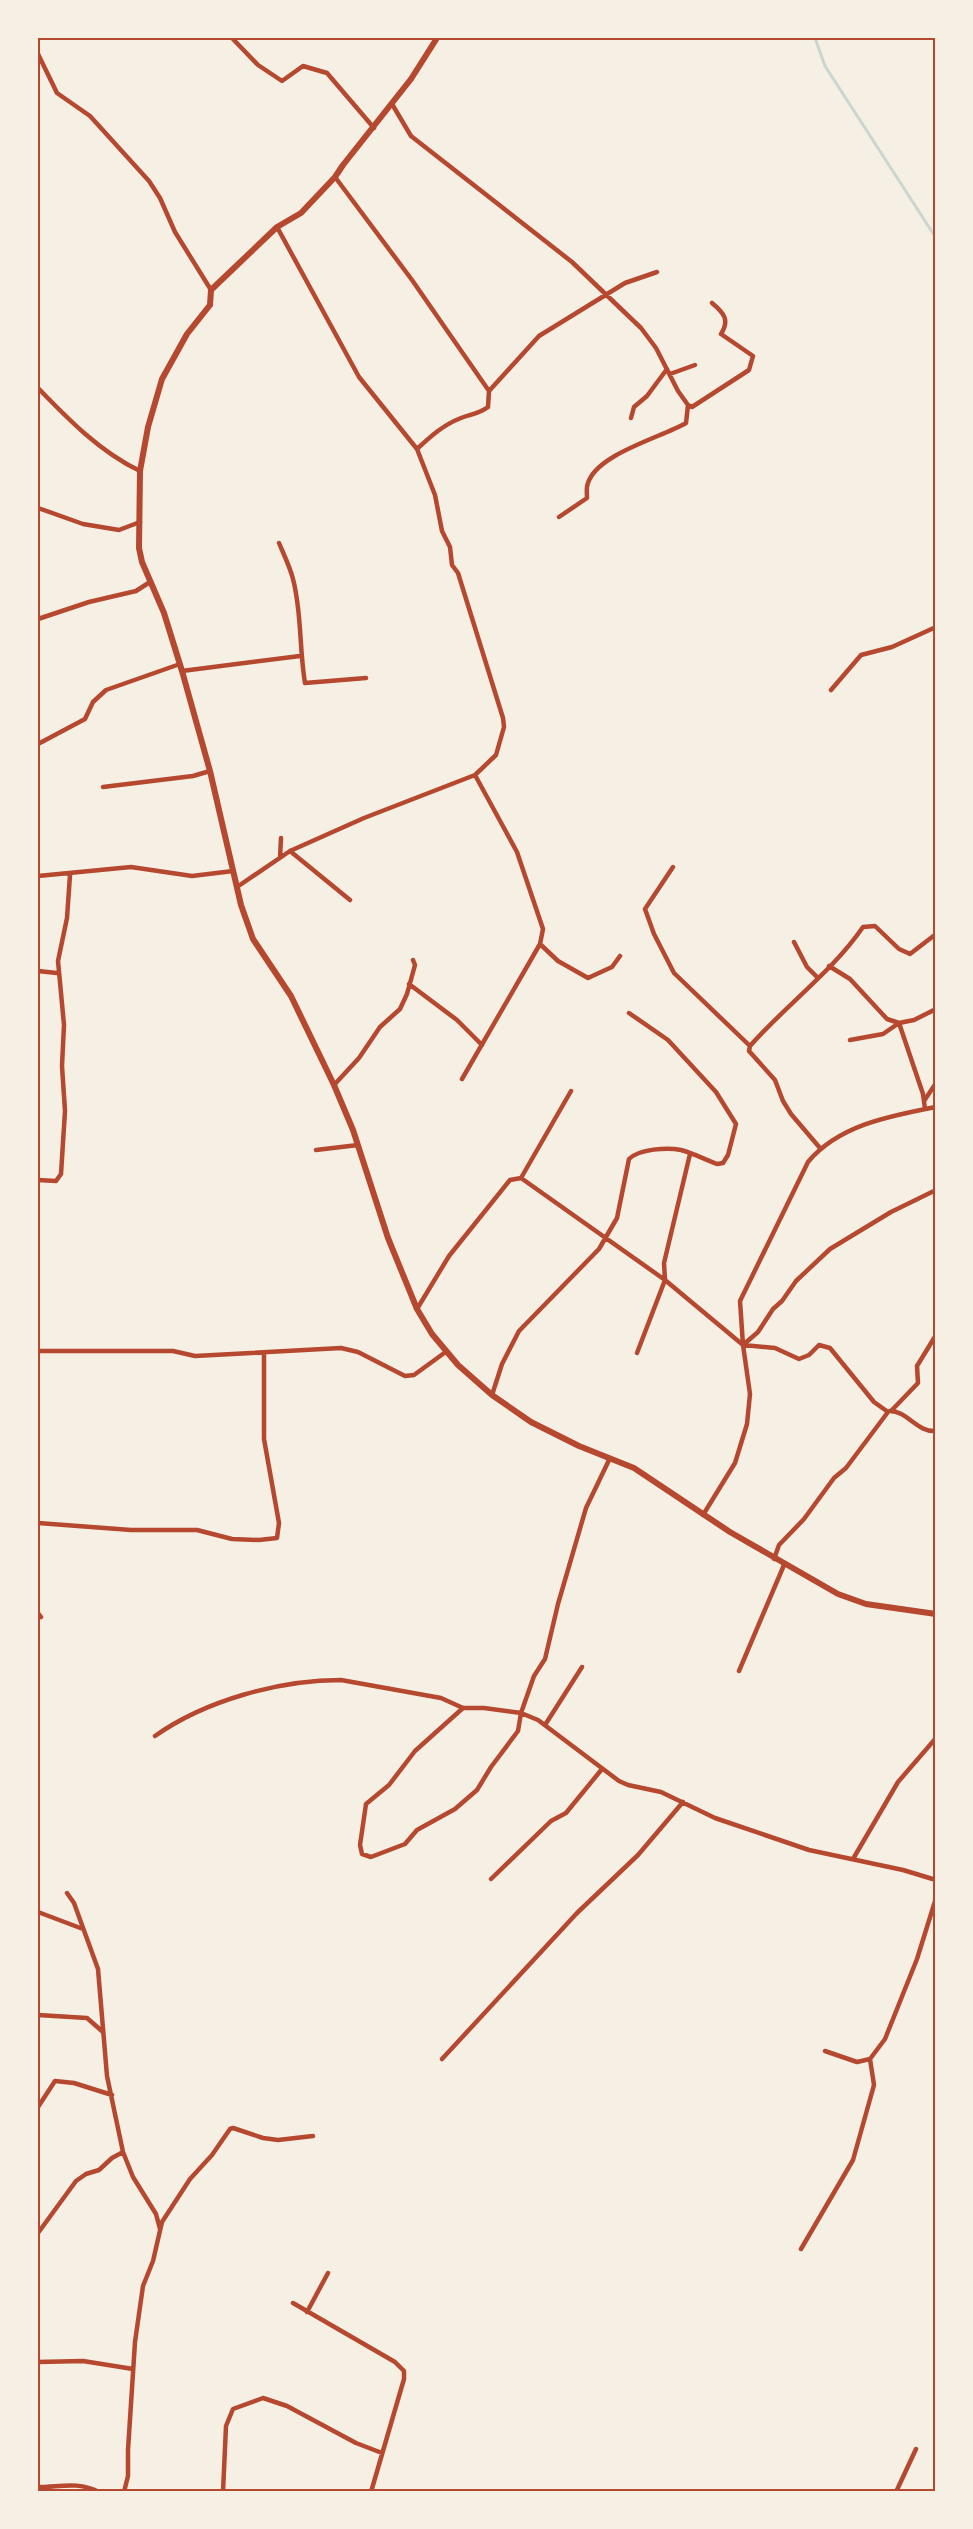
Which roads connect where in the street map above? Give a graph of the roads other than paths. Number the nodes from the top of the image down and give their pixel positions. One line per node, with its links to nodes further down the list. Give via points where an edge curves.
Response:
1 (232, 38): 5 (street, via 258,65 282,81 303,66 327,73)
2 (437, 38): 4 (street)
3 (38, 54): 9 (street, via 57,93 90,116 149,181)
4 (392, 104): 5 (street); 10 (street, via 411,136 572,261)
5 (374, 128): 6 (street)
6 (335, 177): 7 (street, via 301,213); 15 (street)
7 (277, 227): 9 (street); 18 (street, via 359,377)
8 (657, 272): 10 (street, via 626,283)
9 (211, 290): 19 (street, via 210,305 187,334 162,379)
10 (607, 296): 13 (street, via 641,328); 15 (street, via 540,336)
11 (712, 303): 16 (street, via 727,320 721,334 753,356 749,370 699,404)
12 (695, 365): 13 (street)
13 (668, 372): 16 (street); 17 (street, via 634,407)
14 (38, 388): 19 (street, via 119,461)
15 (489, 391): 18 (street, via 488,407 436,431)
16 (688, 405): 21 (street, via 686,423 609,457 588,482 587,498)
17 (631, 418)
18 (417, 449): 33 (street, via 435,495 452,565 458,573 503,718 496,755)
19 (140, 471): 22 (street)
20 (38, 508): 22 (street, via 83,524 119,530)
21 (559, 517)
22 (140, 522): 24 (street, via 142,562)
23 (279, 543): 27 (street, via 293,579)
24 (150, 582): 25 (street, via 136,591); 28 (street)
25 (38, 619)
26 (936, 627): 30 (street, via 892,647 861,655)
27 (300, 656): 28 (street); 29 (street, via 305,683)
28 (181, 668): 31 (street, via 106,690 93,702 85,719); 32 (street)
29 (366, 678)
30 (831, 690)
31 (38, 744)
32 (210, 771): 34 (street); 39 (street)
33 (475, 775): 36 (street); 46 (street, via 517,852 543,929)
34 (102, 787)
35 (281, 838): 37 (street)
36 (290, 851): 37 (street); 43 (street)
37 (280, 858): 42 (street)
38 (673, 867): 59 (street, via 645,909 654,934 674,973)
39 (233, 872): 40 (street, via 192,876 130,867); 42 (street)
40 (70, 875): 41 (street); 51 (street)
41 (38, 876)
42 (237, 887): 62 (street, via 253,939 291,996)
43 (350, 900)
44 (936, 934): 49 (street, via 910,954 899,950 875,926 863,927)
45 (794, 942): 52 (street, via 807,968)
46 (540, 944): 47 (street, via 588,978 612,967); 58 (street)
47 (620, 956)
48 (413, 960): 53 (street)
49 (829, 966): 52 (street); 56 (street, via 850,979 887,1019)
50 (38, 972): 51 (street)
51 (57, 973): 72 (street, via 63,1025 62,1166 56,1181)
52 (818, 978): 59 (street)
53 (409, 984): 58 (street, via 457,1020); 62 (street, via 400,1009 380,1027)
54 (936, 1009): 56 (street)
55 (629, 1013): 70 (street, via 669,1040 716,1092 736,1124 723,1163)
56 (899, 1023): 57 (street, via 883,1034); 64 (street)
57 (850, 1040)
58 (482, 1045): 60 (street)
59 (750, 1046): 68 (street, via 749,1051 775,1080 791,1114)
60 (462, 1079)
61 (936, 1083): 64 (street)
62 (334, 1085): 67 (street)
63 (571, 1091): 71 (street)
64 (924, 1101): 66 (street)
65 (936, 1107): 66 (street)
66 (925, 1109): 68 (street, via 861,1126)
67 (358, 1145): 69 (street); 76 (street, via 388,1238)
68 (820, 1148): 78 (street, via 808,1162 740,1301)
69 (316, 1150)
70 (690, 1154): 74 (street, via 670,1149 639,1153 629,1159 617,1218); 75 (street, via 664,1263)
71 (521, 1178): 74 (street); 76 (street, via 510,1180 449,1256)
72 (38, 1180)
73 (936, 1190): 78 (street, via 830,1249 796,1281 758,1332)
74 (605, 1238): 75 (street); 83 (street, via 584,1266 519,1331)
75 (665, 1280): 78 (street); 82 (street)
76 (417, 1309): 80 (street)
77 (936, 1335): 84 (street, via 921,1355 918,1383)
78 (743, 1345): 84 (street, via 775,1348 799,1359 819,1345 830,1348 874,1402); 87 (street, via 750,1394 740,1453)
79 (38, 1351): 81 (street, via 173,1351 195,1356)
80 (447, 1351): 81 (street, via 414,1375 405,1376 358,1352 341,1348); 83 (street)
81 (264, 1353): 88 (street, via 264,1439 279,1523 277,1538 232,1539 197,1530)
82 (637, 1353)
83 (492, 1395): 86 (street, via 531,1422)
84 (890, 1411): 85 (street, via 927,1432); 89 (street, via 779,1545)
85 (936, 1431)
86 (610, 1458): 87 (street, via 634,1468); 95 (street, via 586,1509 545,1659 534,1676)
87 (703, 1515): 89 (street)
88 (38, 1523)
89 (774, 1559): 90 (street)
90 (784, 1564): 91 (street, via 838,1594 866,1604); 93 (street)
91 (936, 1614)
92 (582, 1667): 96 (street)
93 (739, 1671)
94 (464, 1708): 95 (street); 95 (street, via 415,1751 389,1785 366,1804 362,1854 371,1857 405,1844 417,1830 455,1809 477,1790 518,1731); 97 (street, via 441,1698 326,1680 245,1693 206,1708)
95 (521, 1713): 96 (street)
96 (546, 1725): 99 (street)
97 (155, 1736)
98 (936, 1738): 101 (street, via 898,1782)
99 (602, 1769): 100 (street, via 628,1785 661,1792); 102 (street, via 566,1813 551,1821)
100 (683, 1802): 101 (street, via 761,1834); 111 (street, via 638,1855 577,1913)
101 (853, 1859): 103 (street)
102 (491, 1879)
103 (936, 1880)
104 (67, 1893): 107 (street)
105 (936, 1898): 112 (street, via 885,2039)
106 (38, 1912): 107 (street)
107 (83, 1929): 109 (street, via 98,1969)
108 (38, 2015): 109 (street, via 87,2018)
109 (104, 2032): 113 (street)
110 (825, 2051): 112 (street, via 857,2062)
111 (442, 2059)
112 (870, 2059): 119 (street, via 874,2085 853,2160)
113 (112, 2095): 114 (street, via 55,2081); 116 (street)
114 (38, 2107)
115 (313, 2136): 117 (street, via 278,2140 230,2129 190,2179)
116 (123, 2152): 117 (street); 118 (street, via 76,2181)
117 (160, 2229): 124 (street, via 139,2304)
118 (38, 2233)
119 (801, 2249)
120 (328, 2272): 122 (street)
121 (293, 2303): 122 (street)
122 (307, 2312): 126 (street, via 396,2362 404,2371)
123 (38, 2362): 124 (street, via 82,2361)
124 (133, 2369): 129 (street)
125 (916, 2449): 132 (street)
126 (381, 2453): 130 (street, via 263,2398 233,2409 226,2426); 131 (street)
127 (38, 2487): 128 (street, via 67,2484)
128 (99, 2492)
129 (124, 2492)
130 (223, 2492)
131 (371, 2492)
132 (896, 2492)

